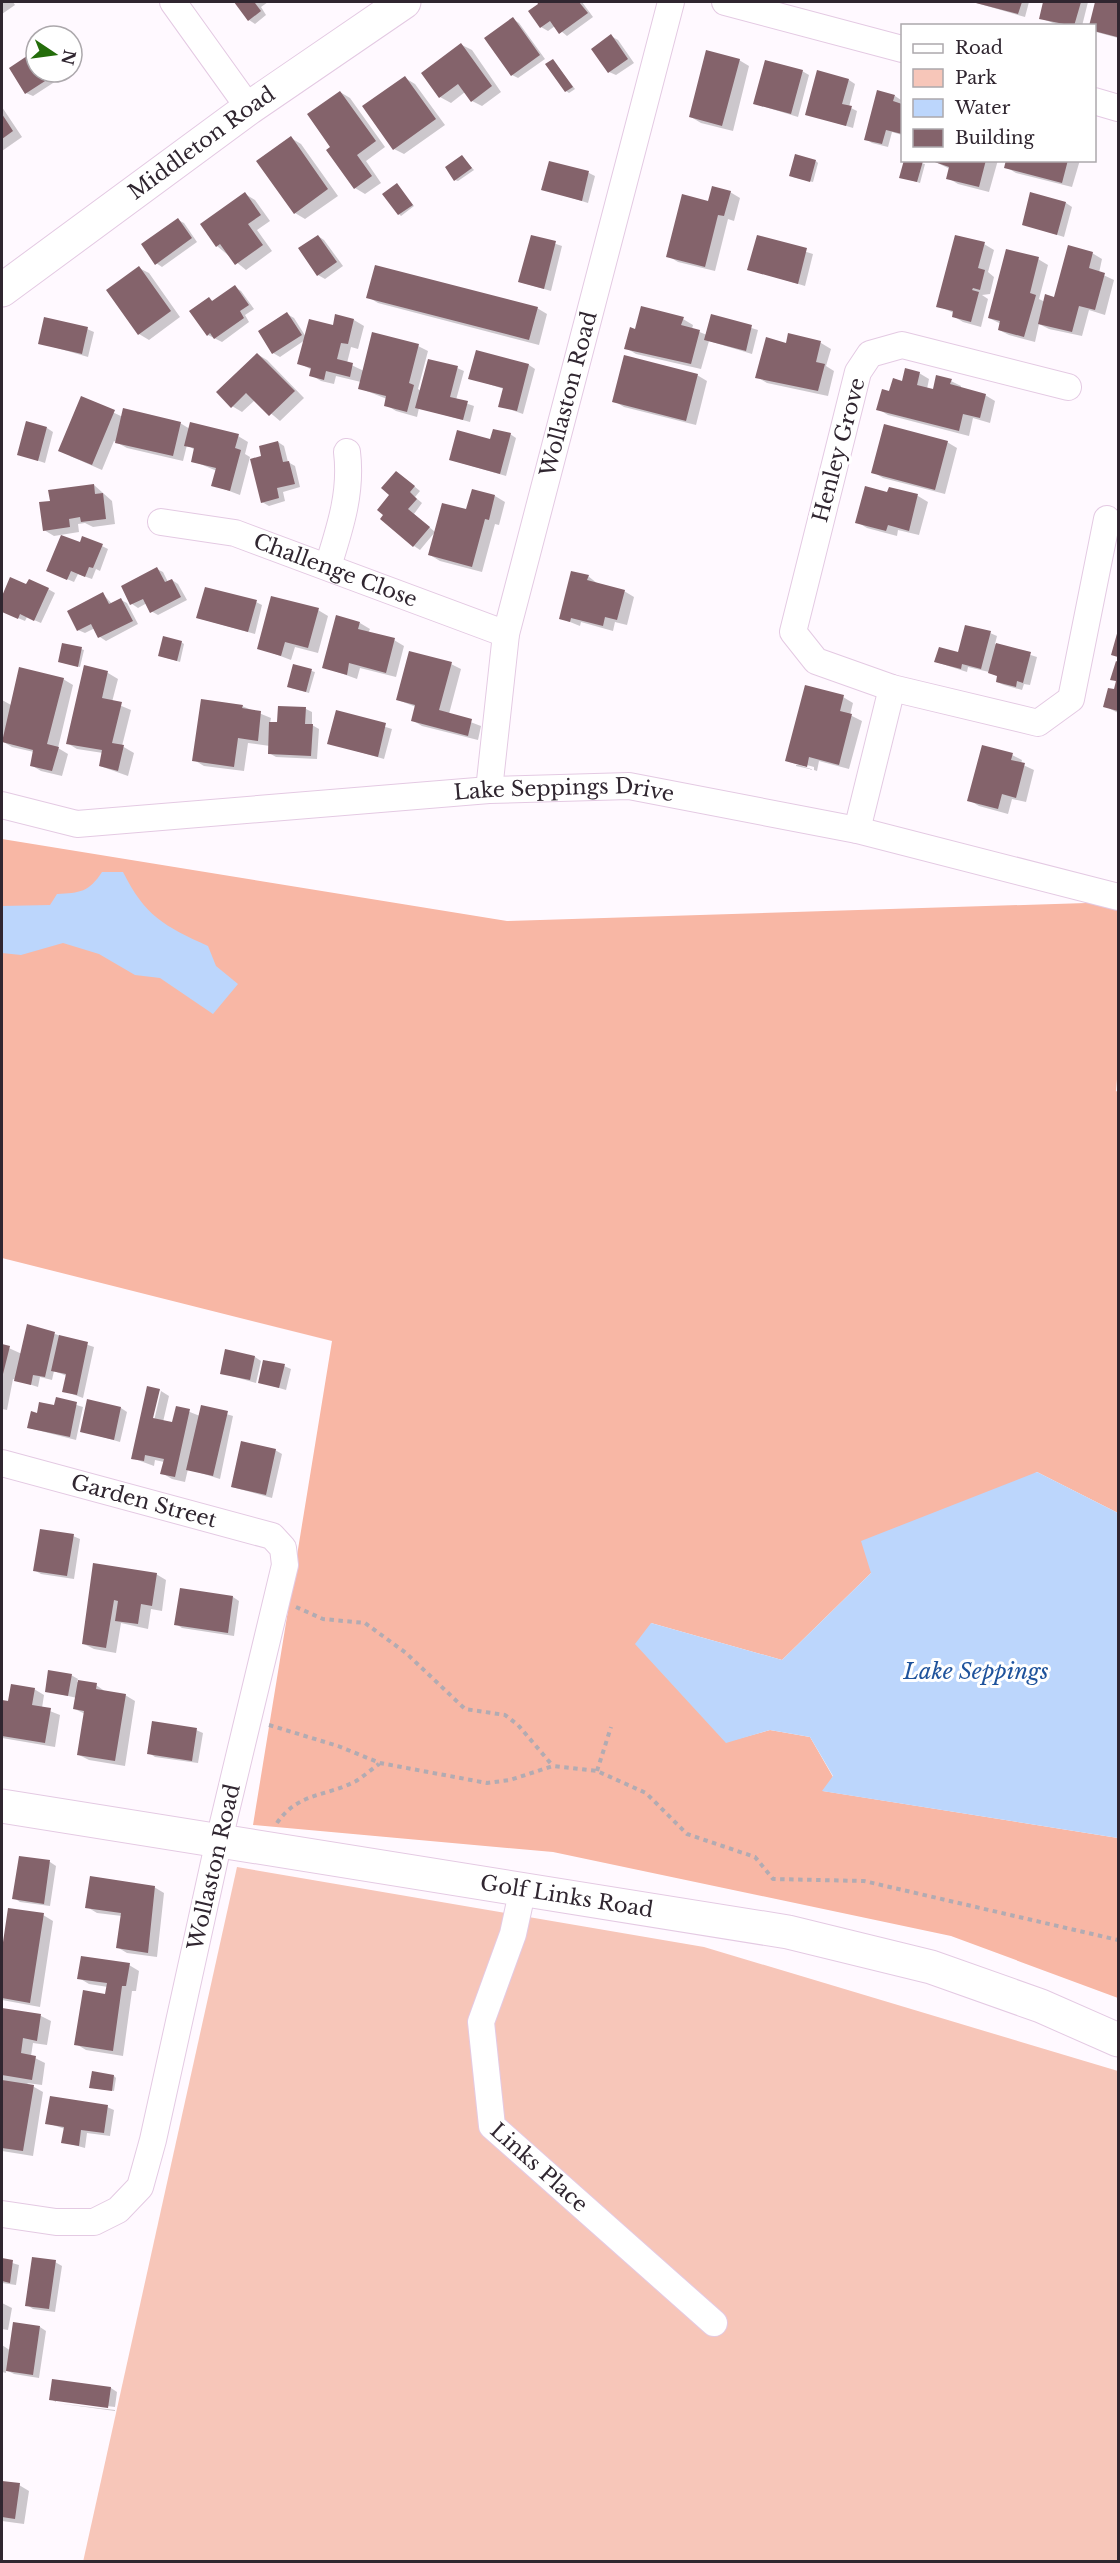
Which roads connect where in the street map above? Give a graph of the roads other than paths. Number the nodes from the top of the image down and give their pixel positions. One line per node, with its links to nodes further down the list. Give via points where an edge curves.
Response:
1 (173, 2): 7 (street)
2 (404, 2): 7 (main road, Middleton Road)
3 (671, 2): 15 (street, Wollaston Road)
4 (725, 2): 5 (street)
5 (901, 48)
6 (1096, 101): 8 (street)
7 (249, 108): 9 (main road, Middleton Road)
8 (1119, 108)
9 (2, 290)
10 (1068, 387): 16 (street, Henley Grove, via 902,345 870,354 858,372 793,632 816,660)
11 (347, 452): 14 (street, via 350,477 343,518)
12 (1107, 519): 16 (street, Henley Grove, via 1071,699 1038,723)
13 (161, 522): 14 (street, Challenge Close, via 235,533)
14 (328, 566): 15 (street, Challenge Close)
15 (506, 634): 17 (street, Wollaston Road)
16 (892, 688): 19 (street)
17 (489, 790): 18 (street, Lake Seppings Drive, via 77,824); 19 (street, Lake Seppings Drive, via 629,786)
18 (2, 805)
19 (857, 830): 20 (street, Lake Seppings Drive)
20 (1119, 897)
21 (2, 1463): 22 (street, Garden Street, via 272,1536)
22 (283, 1548): 24 (street, Wollaston Road, via 285,1565)
23 (2, 1806): 24 (main road, Golf Links Road)
24 (219, 1840): 25 (main road, Golf Links Road); 27 (street, Wollaston Road, via 140,2187 118,2210 94,2222 56,2222)
25 (523, 1888): 26 (main road, Golf Links Road, via 788,1932 931,1967 1041,2006); 28 (street, Links Place, via 513,1934 481,2022 492,2126)
26 (1119, 2040)
27 (2, 2214)
28 (714, 2323)

